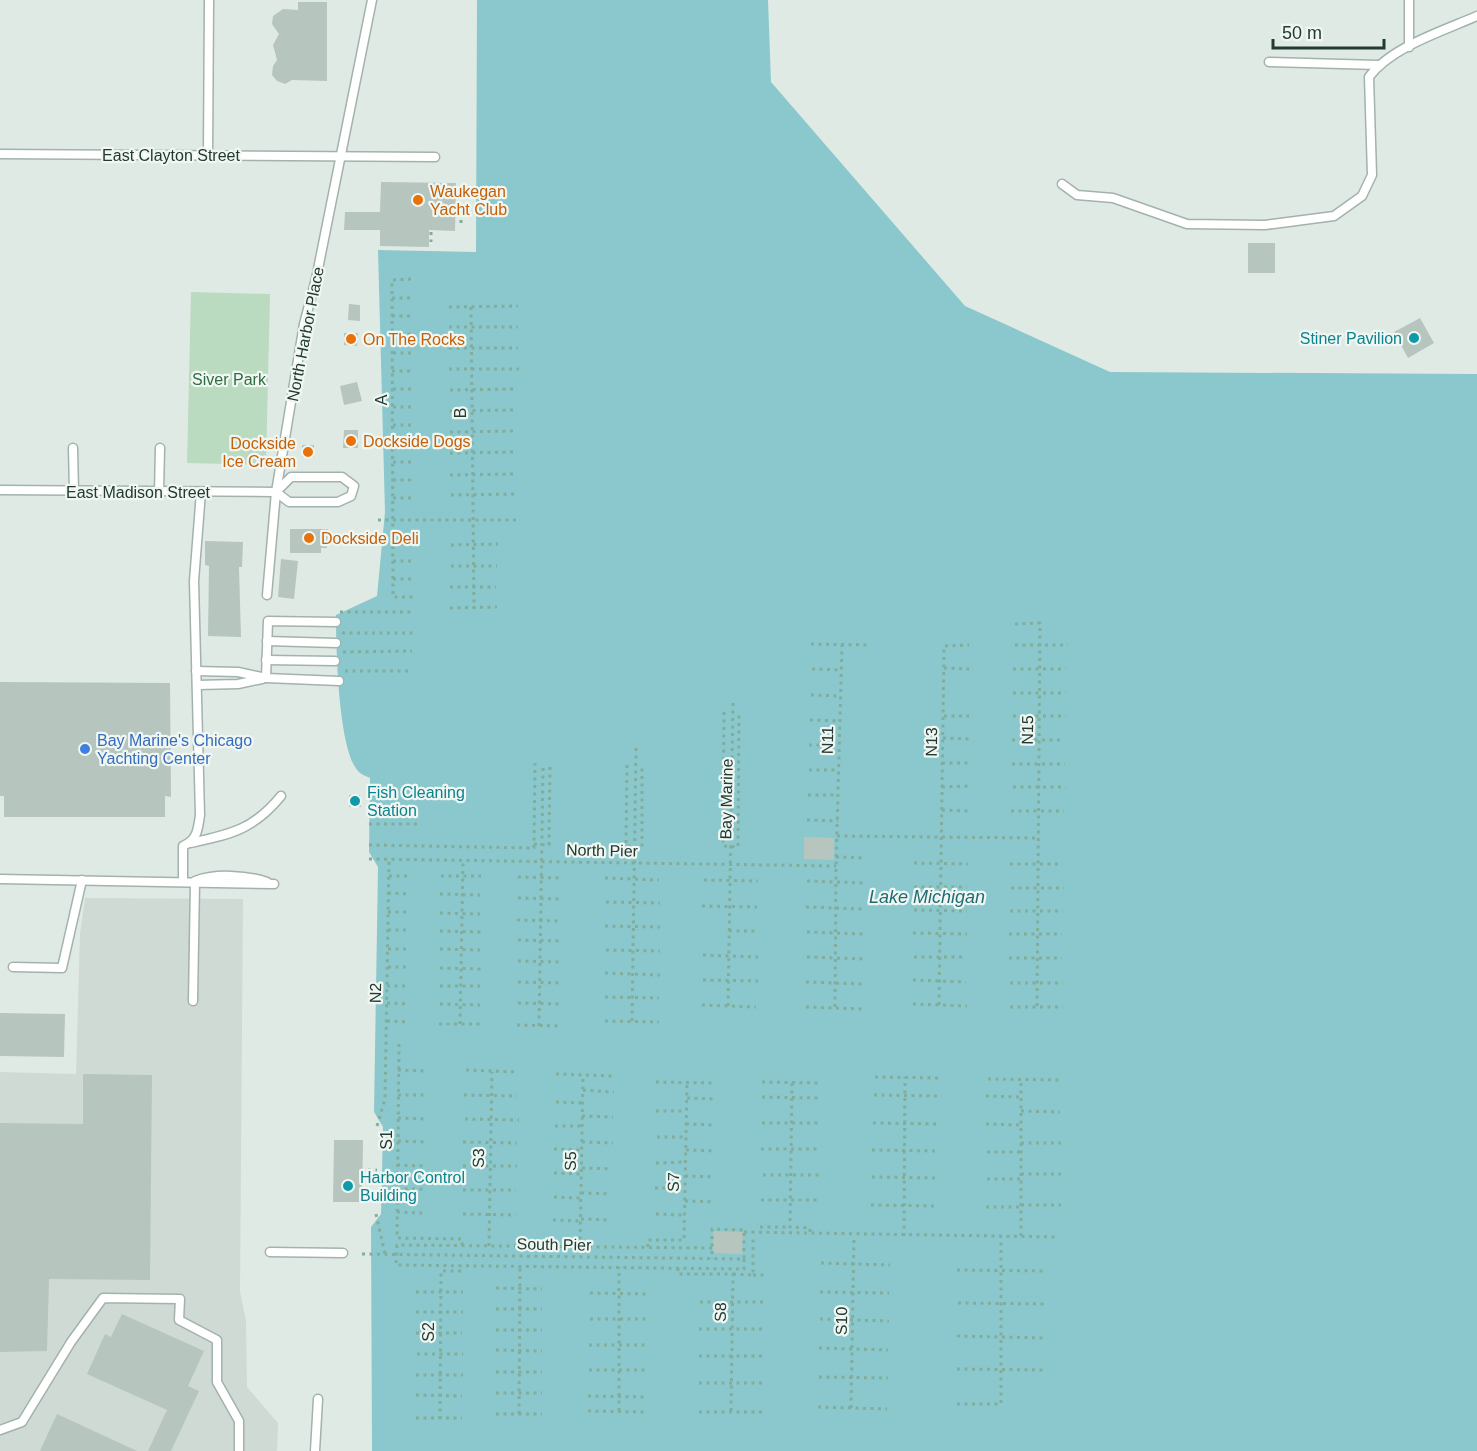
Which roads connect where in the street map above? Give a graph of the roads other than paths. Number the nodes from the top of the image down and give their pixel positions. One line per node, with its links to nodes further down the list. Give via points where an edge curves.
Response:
1 (209, 0): 9 (lane)
2 (372, 0): 10 (lane, North Harbor Place)
3 (1409, 0): 5 (lane)
4 (1477, 16): 5 (lane)
5 (1409, 47): 7 (lane)
6 (1269, 62): 7 (lane)
7 (1378, 65): 12 (lane, via 1369,77 1372,175 1362,196 1334,216 1265,225 1186,224 1113,198 1077,195)
8 (0, 154): 9 (lane, East Clayton Street)
9 (208, 156): 10 (lane, East Clayton Street)
10 (341, 156): 11 (lane, East Clayton Street); 19 (lane, North Harbor Place, via 304,324)
11 (435, 157)
12 (1062, 184)
13 (73, 448): 16 (lane)
14 (160, 448): 17 (lane)
15 (0, 490): 16 (lane, East Madison Street)
16 (74, 492): 17 (lane, East Madison Street)
17 (159, 492): 18 (lane, East Madison Street)
18 (201, 492): 19 (lane, East Madison Street); 24 (lane, via 194,581)
19 (276, 492): 19 (lane, East Madison Street, via 289,502 338,502 346,501 354,486 342,477 291,477); 20 (lane, North Harbor Place)
20 (267, 595)
21 (336, 622): 22 (lane, via 268,621)
22 (267, 641): 23 (lane); 23 (lane, via 335,652)
23 (266, 660): 25 (lane)
24 (196, 671): 25 (lane, via 238,672); 27 (lane)
25 (266, 678): 26 (lane); 27 (lane, via 238,684)
26 (339, 681)
27 (197, 685): 29 (lane, via 200,815 198,834)
28 (281, 796): 29 (lane, via 266,815 232,834)
29 (191, 843): 32 (lane, via 183,846)
30 (0, 879): 31 (lane)
31 (82, 880): 32 (lane); 34 (lane, via 62,968)
32 (183, 881): 33 (lane)
33 (195, 882): 33 (lane, via 209,885 274,884 257,878 205,877); 35 (lane)
34 (13, 967)
35 (193, 1001)
36 (270, 1251): 37 (lane)
37 (343, 1253)
38 (318, 1399): 41 (lane)
39 (0, 1430): 40 (lane, via 22,1422 103,1298 180,1299 179,1320 217,1340 217,1382 239,1421)
40 (239, 1451)
41 (315, 1451)

